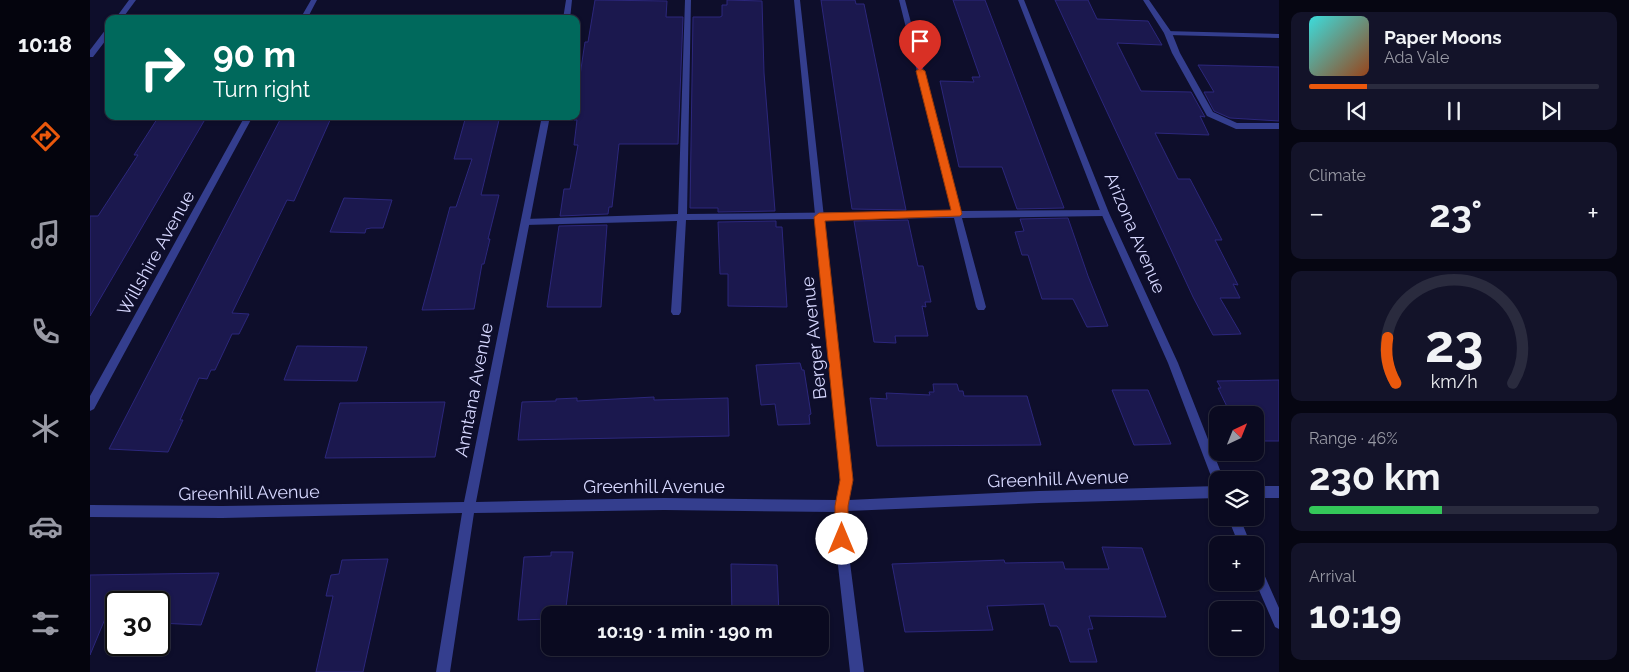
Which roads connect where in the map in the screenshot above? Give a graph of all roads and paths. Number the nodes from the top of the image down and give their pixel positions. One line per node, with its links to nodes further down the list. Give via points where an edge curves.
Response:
1 (133, 0): 9 (street)
2 (314, 0): 10 (street)
3 (569, 0): 11 (street)
4 (688, 0): 21 (street)
5 (797, 0): 22 (street, Berger Avenue)
6 (902, 0): 20 (street)
7 (1021, 0): 19 (street, Arizona Avenue)
8 (1146, 0): 12 (street)
9 (121, 15)
10 (305, 15)
11 (567, 15)
12 (1168, 33): 14 (street); 18 (street, via 1210,114 1236,126)
13 (105, 36): 15 (street)
14 (1279, 36)
15 (90, 55)
16 (248, 120): 26 (street, Willshire Avenue)
17 (545, 120): 23 (street, Anntana Avenue)
18 (1279, 126)
19 (1105, 213): 20 (street); 27 (street, Arizona Avenue, via 1173,362)
20 (957, 214): 22 (street); 24 (street)
21 (682, 217): 22 (street); 23 (street); 25 (street)
22 (819, 217): 31 (street, Berger Avenue, via 847,480)
23 (526, 222): 32 (street, Anntana Avenue)
24 (980, 307)
25 (676, 312)
26 (90, 406)
27 (1215, 471)
28 (1209, 492): 31 (street, Greenhill Avenue)
29 (1264, 492): 30 (street)
30 (1279, 492)
31 (842, 506): 32 (street, Greenhill Avenue); 37 (street, Berger Avenue, via 842,539)
32 (469, 507): 33 (street, Greenhill Avenue); 36 (street, Anntana Avenue)
33 (90, 511)
34 (1264, 588): 35 (street)
35 (1279, 623)
36 (443, 672)
37 (857, 672)

